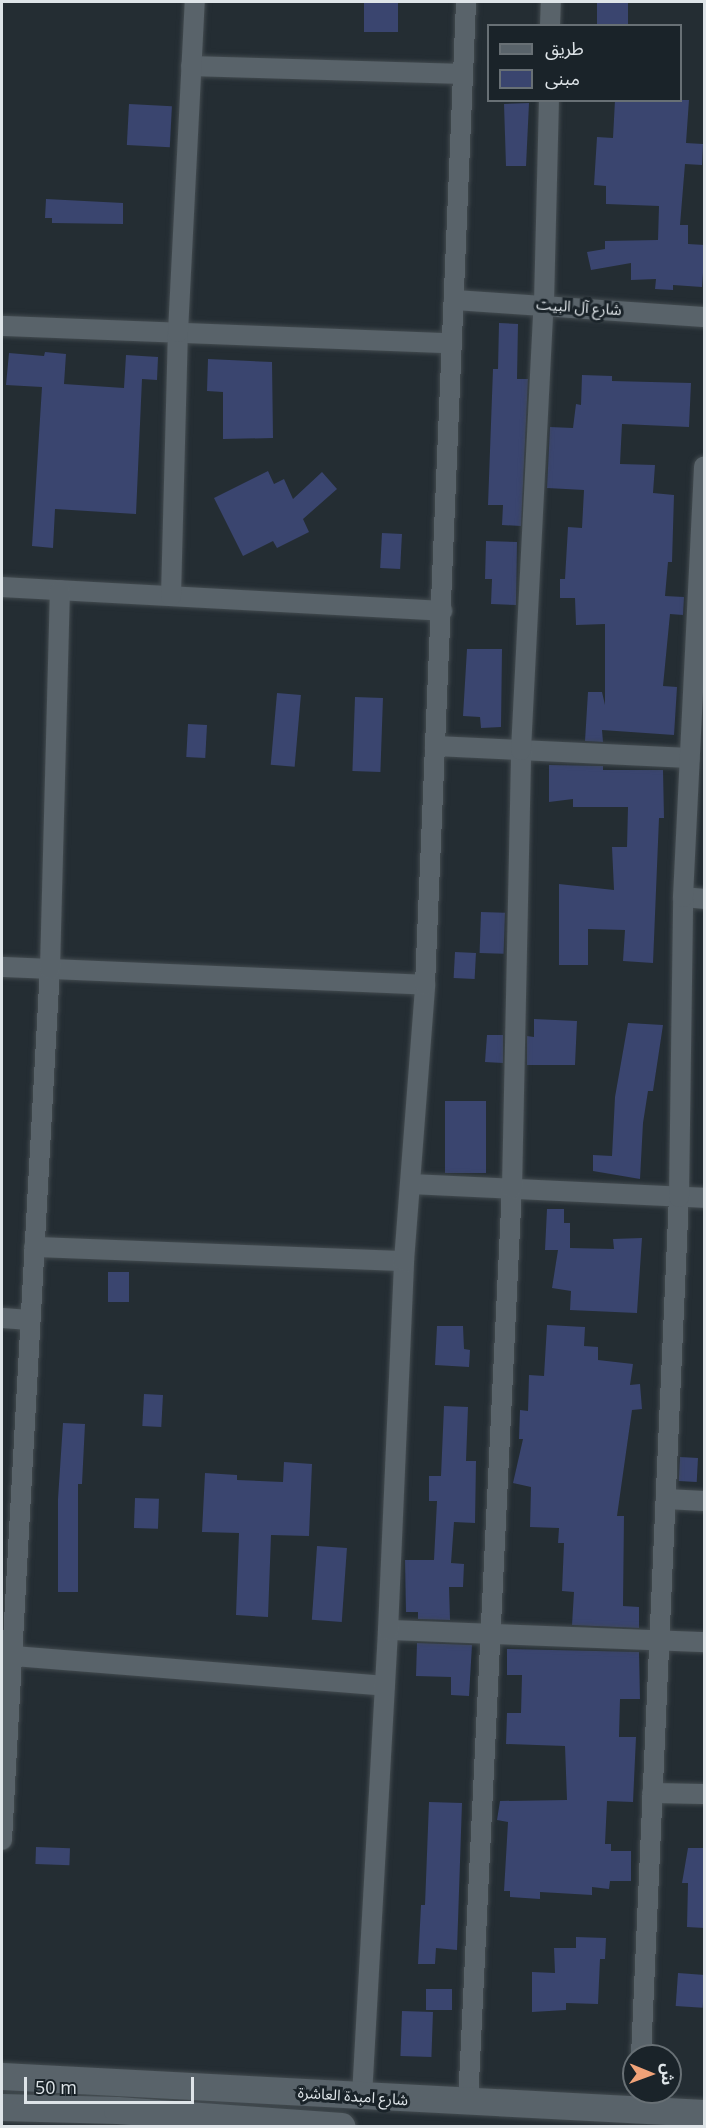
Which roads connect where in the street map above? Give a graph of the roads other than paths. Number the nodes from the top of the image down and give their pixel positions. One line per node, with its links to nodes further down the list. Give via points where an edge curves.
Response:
1 (195, 2): 5 (street)
2 (466, 2): 6 (street)
3 (551, 2): 4 (street)
4 (550, 24)
5 (191, 66): 6 (street); 12 (street)
6 (463, 74): 8 (street)
7 (549, 102): 9 (street)
8 (454, 300): 9 (street, شارع آل البيت); 13 (street)
9 (544, 303): 10 (street, شارع آل البيت); 21 (street)
10 (705, 317)
11 (2, 326): 12 (street)
12 (178, 332): 13 (street); 17 (street)
13 (452, 343): 18 (street)
14 (705, 467): 19 (street)
15 (2, 587): 16 (street)
16 (60, 590): 17 (street); 26 (street)
17 (171, 596): 18 (street)
18 (442, 611): 20 (street)
19 (700, 629): 22 (street)
20 (435, 746): 21 (street); 27 (street)
21 (521, 750): 22 (street); 29 (street)
22 (690, 758): 23 (street)
23 (683, 897): 24 (street); 30 (street)
24 (705, 899)
25 (2, 967): 26 (street)
26 (50, 969): 27 (street); 32 (street)
27 (425, 985): 28 (street)
28 (410, 1184): 29 (street); 33 (street)
29 (512, 1188): 30 (street); 39 (street)
30 (679, 1197): 31 (street); 36 (street)
31 (705, 1198)
32 (34, 1247): 33 (street); 35 (street)
33 (404, 1261): 38 (street)
34 (2, 1318): 35 (street)
35 (30, 1320): 42 (street)
36 (666, 1499): 37 (street); 40 (street)
37 (705, 1501)
38 (388, 1630): 39 (street); 43 (street)
39 (490, 1633): 40 (street); 52 (street)
40 (658, 1639): 41 (street); 44 (street)
41 (705, 1642)
42 (6, 1656): 43 (street); 46 (street)
43 (385, 1686): 50 (street)
44 (652, 1793): 45 (street); 47 (street)
45 (705, 1794)
46 (2, 1840)
47 (642, 2044)
48 (2, 2076): 49 (main road, شارع امبدة العاشرة)
49 (119, 2081): 50 (main road, شارع امبدة العاشرة); 55 (main road)
50 (362, 2096): 52 (main road, شارع امبدة العاشرة)
51 (622, 2102): 52 (main road, شارع امبدة العاشرة)
52 (468, 2103)
53 (651, 2104): 56 (main road, شارع امبدة العاشرة)
54 (2, 2107): 55 (main road, شارع امبدة العاشرة)
55 (117, 2110): 57 (main road, شارع امبدة العاشرة)
56 (705, 2113)
57 (262, 2123): 58 (main road, شارع امبدة العاشرة)
58 (341, 2127)

